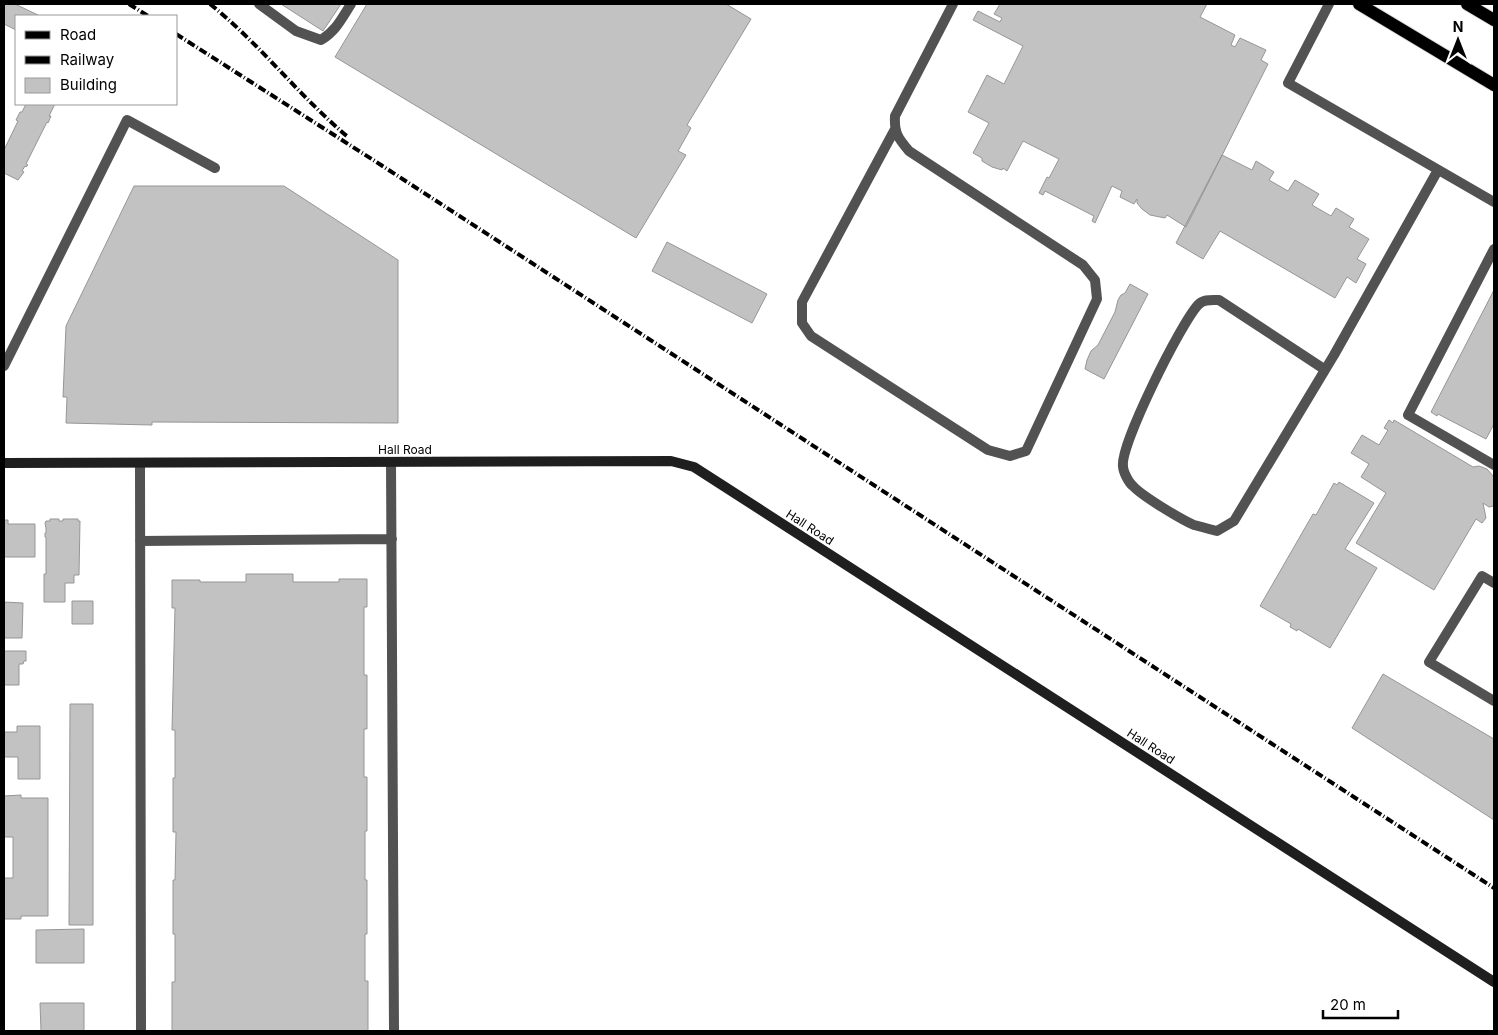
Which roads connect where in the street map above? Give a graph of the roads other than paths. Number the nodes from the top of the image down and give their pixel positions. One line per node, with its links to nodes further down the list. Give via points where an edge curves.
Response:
1 (259, 4): 2 (lane, via 296,31 321,40 341,23)
2 (351, 4)
3 (953, 4): 9 (lane, via 895,116)
4 (1329, 4): 11 (lane, via 1288,82)
5 (1359, 4): 8 (main road)
6 (1467, 4): 7 (main road)
7 (1494, 20)
8 (1494, 85)
9 (895, 129): 9 (lane, via 899,140 909,151 1083,265 1095,280 1096,299 1026,451 1010,456 988,450 811,336 802,323 802,302)
10 (215, 168): 14 (lane, via 128,120)
11 (1438, 170): 12 (lane); 15 (lane)
12 (1494, 202)
13 (1494, 249): 19 (lane, via 1408,415)
14 (4, 366)
15 (1324, 369): 15 (lane, via 1219,300 1207,300 1199,304 1177,336 1124,453 1123,468 1133,486 1167,510 1193,524 1216,531 1234,521)
16 (391, 462): 18 (street, Hall Road); 20 (lane); 24 (street, Hall Road, via 671,461 694,467)
17 (4, 463): 18 (street, Hall Road)
18 (140, 463): 21 (lane)
19 (1494, 465)
20 (392, 539): 21 (lane); 26 (lane)
21 (140, 541): 25 (lane)
22 (1494, 583): 23 (lane, via 1482,576 1429,662)
23 (1494, 701)
24 (1494, 982)
25 (141, 1031)
26 (394, 1031)

